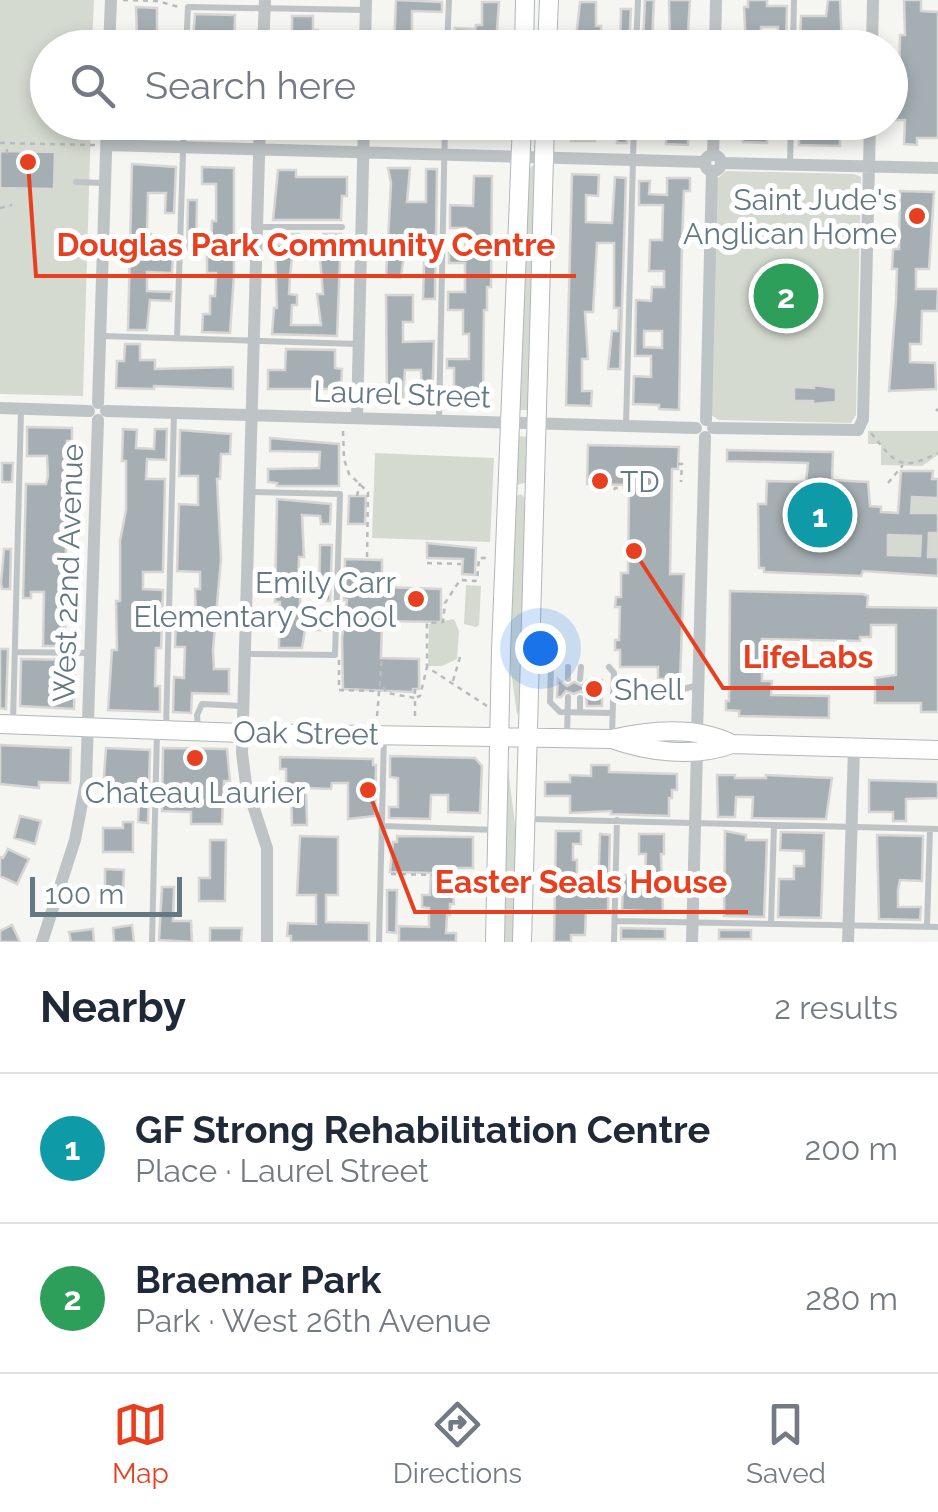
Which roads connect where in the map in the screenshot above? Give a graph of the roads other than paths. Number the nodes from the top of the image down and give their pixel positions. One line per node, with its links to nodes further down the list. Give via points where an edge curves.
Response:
1 (110, 0): 11 (street)
2 (448, 0): 14 (lane)
3 (526, 0): 15 (main road)
4 (549, 0): 16 (main road)
5 (638, 0): 17 (lane)
6 (716, 0): 18 (street)
7 (794, 0): 19 (lane)
8 (874, 0): 20 (street)
9 (265, 4): 10 (lane); 12 (lane, via 188,7); 13 (street)
10 (366, 5)
11 (109, 30)
12 (187, 30)
13 (264, 30)
14 (447, 30)
15 (525, 30)
16 (548, 30)
17 (637, 30)
18 (715, 30)
19 (793, 30)
20 (873, 30)
21 (106, 140): 32 (street, West 22nd Avenue)
22 (183, 140): 33 (lane)
23 (259, 140): 34 (street)
24 (364, 140): 35 (street)
25 (445, 140): 36 (lane)
26 (521, 140): 37 (main road)
27 (544, 140): 38 (main road)
28 (633, 140): 39 (lane)
29 (714, 140): 40 (street)
30 (791, 140): 41 (lane)
31 (870, 140): 42 (street)
32 (106, 145): 33 (street); 45 (street, West 22nd Avenue)
33 (183, 147): 34 (street); 49 (lane)
34 (259, 149): 35 (street); 46 (street)
35 (364, 152): 36 (street); 51 (street)
36 (445, 154): 37 (street); 58 (lane)
37 (520, 156): 38 (street); 59 (main road)
38 (544, 157): 39 (street); 60 (main road)
39 (632, 160): 40 (street); 61 (lane)
40 (713, 163): 41 (street); 62 (street)
41 (790, 164): 42 (street)
42 (869, 166): 43 (street); 62 (street, Laurel Street, via 864,431)
43 (938, 168)
44 (76, 182): 45 (lane)
45 (105, 183): 48 (street, West 22nd Avenue)
46 (256, 227): 47 (lane); 50 (street)
47 (342, 227)
48 (100, 336): 49 (lane); 54 (street, West 22nd Avenue)
49 (177, 338): 50 (lane)
50 (253, 341): 51 (lane); 56 (street)
51 (358, 344): 57 (street)
52 (0, 408): 53 (street, Laurel Street)
53 (21, 408): 54 (street, Laurel Street); 66 (lane)
54 (98, 411): 55 (street, Laurel Street); 67 (street, West 22nd Avenue)
55 (174, 413): 56 (street, Laurel Street); 85 (lane)
56 (251, 414): 57 (street, Laurel Street); 64 (street)
57 (357, 418): 58 (street, Laurel Street)
58 (439, 421): 59 (street, Laurel Street)
59 (510, 422): 60 (street, Laurel Street); 65 (main road)
60 (536, 423): 61 (street, Laurel Street); 63 (main road)
61 (626, 426): 62 (street, Laurel Street)
62 (705, 428): 75 (street)
63 (534, 488): 65 (main road); 90 (main road)
64 (249, 492): 68 (street); 68 (lane, via 340,494 336,655)
65 (506, 492): 89 (main road)
66 (14, 652): 67 (lane); 83 (lane)
67 (90, 653): 84 (street, West 22nd Avenue)
68 (245, 654): 79 (street)
69 (551, 667): 80 (lane, via 550,702)
70 (568, 667): 73 (lane)
71 (580, 667): 74 (lane)
72 (609, 667): 76 (lane)
73 (568, 679)
74 (580, 679)
75 (698, 684): 76 (lane, via 667,694); 93 (street)
76 (613, 693): 82 (lane)
77 (568, 697): 80 (lane)
78 (580, 698): 81 (lane)
79 (243, 706): 86 (lane, via 202,704); 87 (street)
80 (568, 712): 81 (lane); 91 (lane)
81 (580, 712): 82 (lane)
82 (612, 713): 92 (lane)
83 (7, 724): 84 (main road, Oak Street)
84 (89, 728): 85 (main road, Oak Street); 110 (street, West 22nd Avenue, via 84,802)
85 (162, 730): 86 (main road, Oak Street); 111 (lane)
86 (198, 731): 87 (main road, Oak Street)
87 (242, 733): 88 (main road, Oak Street); 112 (street, via 246,784 268,848)
88 (384, 734): 89 (main road, Oak Street); 100 (lane)
89 (499, 735): 90 (main road, Oak Street); 103 (main road)
90 (528, 736): 91 (main road, Oak Street); 96 (main road)
91 (567, 737): 92 (main road, Oak Street)
92 (612, 738): 93 (main road, Oak Street, via 641,732)
93 (697, 742): 94 (main road, Oak Street, via 714,735 732,744); 98 (street)
94 (854, 748): 95 (main road, Oak Street); 101 (street)
95 (938, 750)
96 (526, 820): 97 (lane); 115 (main road)
97 (618, 820): 98 (lane); 104 (lane)
98 (695, 822): 99 (lane); 105 (street)
99 (774, 825): 101 (lane); 106 (lane)
100 (382, 826): 103 (lane); 113 (lane)
101 (852, 828): 102 (lane); 107 (street)
102 (934, 829): 108 (lane)
103 (497, 830): 114 (main road)
104 (615, 921): 105 (lane); 116 (lane)
105 (692, 922): 106 (lane); 117 (street)
106 (771, 923): 107 (lane)
107 (848, 925): 108 (lane); 118 (street)
108 (926, 926): 109 (lane)
109 (938, 926)
110 (42, 942)
111 (152, 942)
112 (266, 942)
113 (379, 942)
114 (495, 942)
115 (522, 942)
116 (614, 942)
117 (692, 942)
118 (848, 942)

